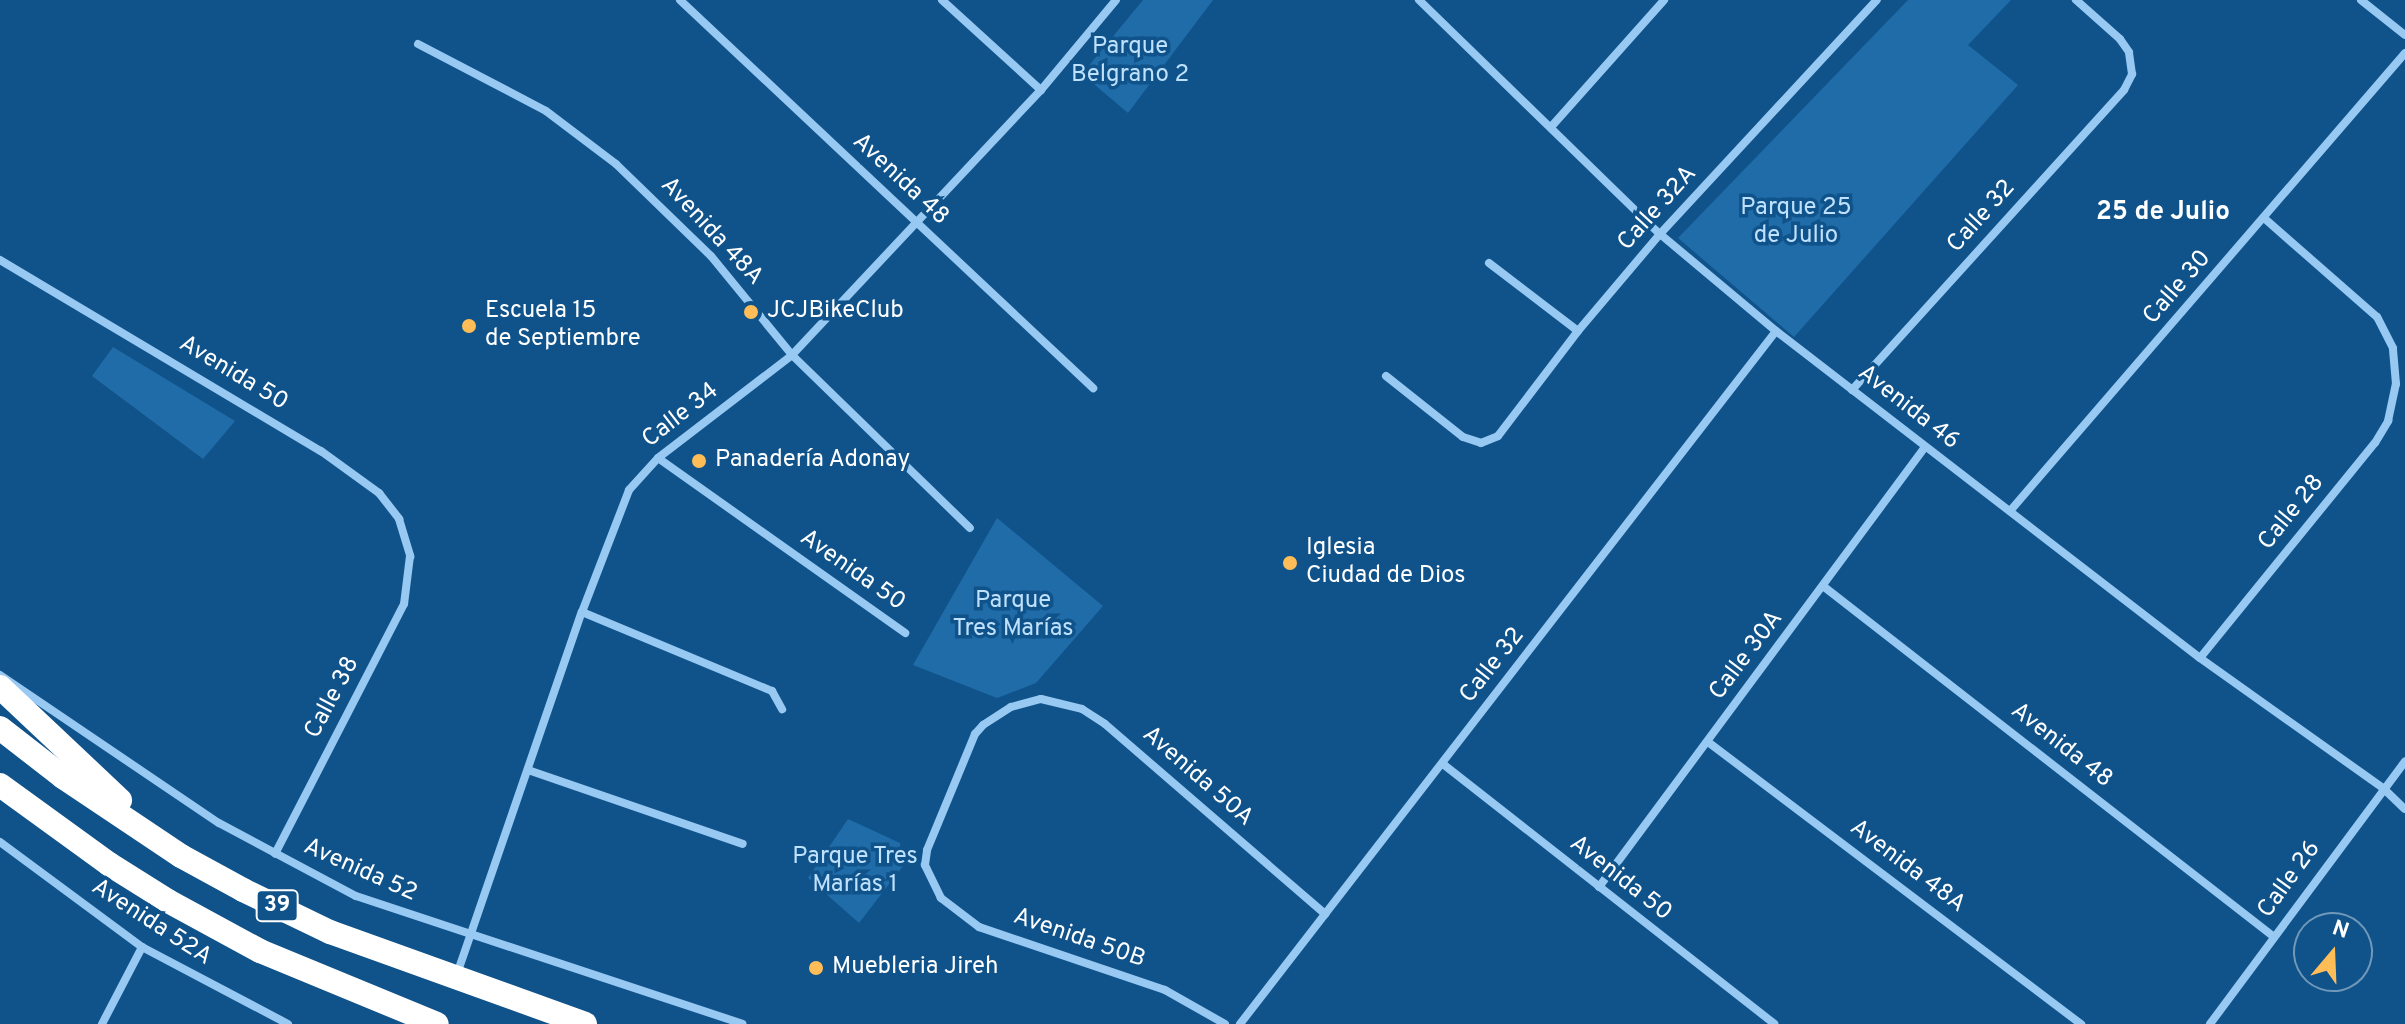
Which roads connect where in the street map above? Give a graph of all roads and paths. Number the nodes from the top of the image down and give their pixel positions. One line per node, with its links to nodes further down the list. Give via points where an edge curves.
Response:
1 (680, 0): 15 (street, Avenida 48)
2 (942, 0): 12 (street)
3 (1116, 0): 12 (street, Calle 34)
4 (1419, 0): 13 (street, Avenida 46)
5 (1664, 0): 13 (street)
6 (1877, 0): 16 (street, Calle 32A)
7 (2076, 0): 24 (street, Calle 32, via 2120,39 2132,66 2129,82)
8 (2361, 0): 9 (street)
9 (2405, 35)
10 (418, 44): 21 (street, Avenida 48A, via 533,104 616,164 711,256)
11 (2405, 53): 14 (street, Calle 30)
12 (1041, 90): 15 (street, Calle 34)
13 (1551, 127): 16 (street, Avenida 46)
14 (2265, 219): 27 (street, Calle 30); 33 (street, Calle 28, via 2377,317 2393,348 2396,384 2388,421 2375,443)
15 (918, 224): 21 (street, Calle 34); 23 (street, Avenida 48)
16 (1660, 234): 19 (street, Calle 32A); 20 (street, Avenida 46)
17 (0, 260): 29 (street, Avenida 50, via 368,484 399,519)
18 (1489, 263): 19 (street)
19 (1578, 331): 22 (street, Calle 32A, via 1498,436 1475,442 1452,430)
20 (1776, 331): 24 (street, Avenida 46); 40 (street, Calle 32)
21 (792, 355): 26 (street, Calle 34); 28 (street, Avenida 48A)
22 (1386, 376)
23 (1093, 388)
24 (1852, 390): 25 (street, Avenida 46)
25 (1925, 447): 27 (street, Avenida 46); 30 (street, Calle 30A)
26 (658, 458): 31 (street, Calle 34, via 626,496); 32 (street, Avenida 50)
27 (2010, 511): 33 (street, Avenida 46)
28 (970, 528)
29 (410, 556): 48 (street, Calle 38, via 404,604)
30 (1823, 586): 38 (street, Calle 30A); 55 (street, Avenida 48)
31 (582, 612): 36 (street, via 772,691); 41 (street, Calle 34)
32 (905, 633)
33 (2200, 658): 43 (street, Avenida 46)
34 (0, 675): 48 (street, Avenida 52, via 219,823)
35 (0, 687): 49 (highway)
36 (782, 709)
37 (0, 728): 49 (highway, 39)
38 (1708, 742): 52 (street, Calle 30A); 66 (street, Avenida 48A)
39 (2405, 761): 43 (street, Calle 26)
40 (1443, 764): 52 (street, Avenida 50); 53 (street, Calle 32)
41 (528, 770): 47 (street); 54 (street, Calle 34)
42 (0, 785): 50 (highway, 39)
43 (2383, 788): 45 (street, Avenida 46); 55 (street, Calle 26)
44 (0, 802): 50 (highway)
45 (2405, 809)
46 (0, 842): 56 (street, Avenida 52A)
47 (743, 844)
48 (275, 854): 54 (street, Avenida 52, via 356,896)
49 (181, 856): 57 (highway, 39, via 330,932)
50 (109, 864): 60 (highway, 39, via 260,951)
51 (931, 881): 53 (street, Avenida 50A, via 927,850 975,734 1002,712 1029,701 1068,703 1105,724); 63 (street, Avenida 50B, via 948,906 979,927 1165,990)
52 (1599, 887): 65 (street, Avenida 50)
53 (1325, 914): 64 (street, Calle 32)
54 (471, 937): 57 (street, Calle 34); 62 (street, Avenida 52)
55 (2274, 937): 67 (street, Calle 26)
56 (142, 947): 58 (street); 59 (street, Avenida 52A)
57 (456, 979): 61 (highway, 39)
58 (102, 1024)
59 (288, 1024)
60 (437, 1024)
61 (585, 1024)
62 (742, 1024)
63 (1225, 1024)
64 (1240, 1024)
65 (1774, 1024)
66 (2081, 1024)
67 (2210, 1024)

